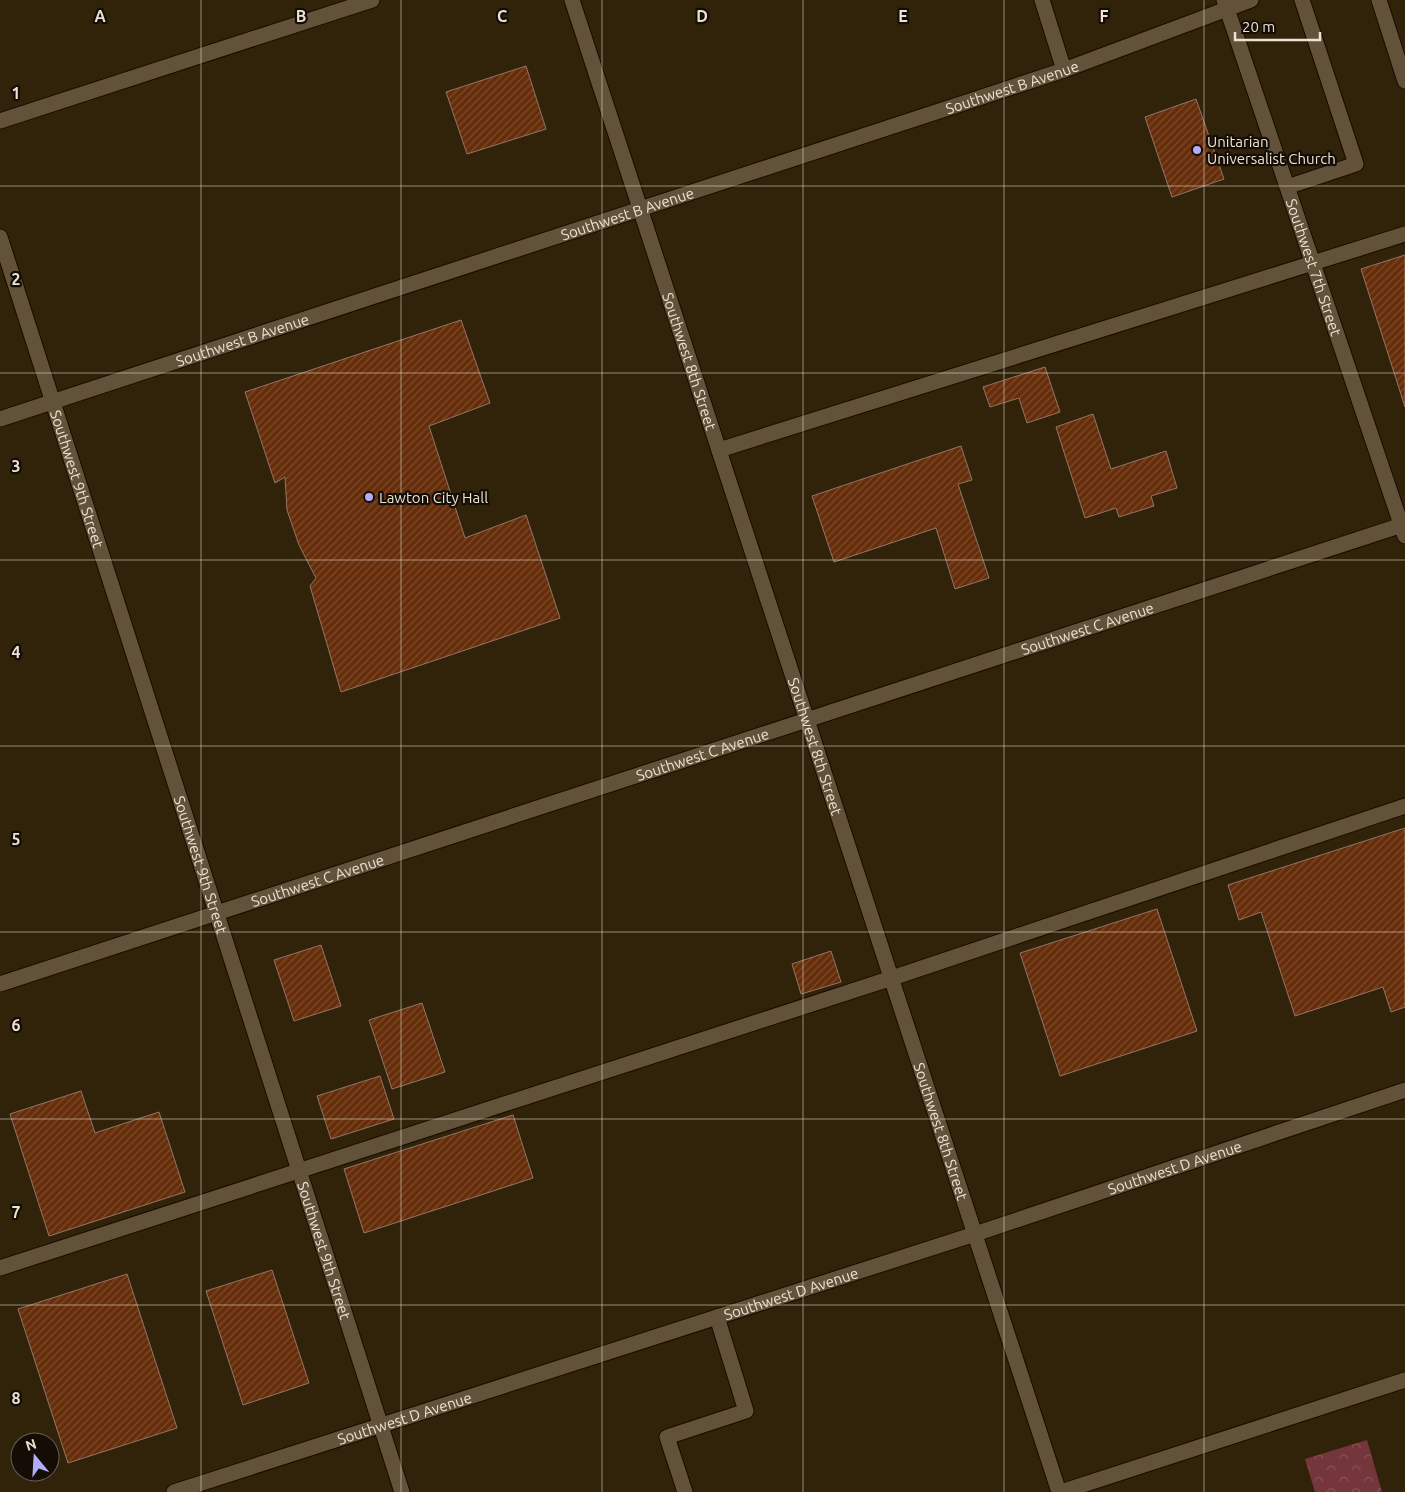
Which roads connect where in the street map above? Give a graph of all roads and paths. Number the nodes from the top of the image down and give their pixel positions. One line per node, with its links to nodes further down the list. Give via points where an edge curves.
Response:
1 (372, 0): 10 (street)
2 (572, 0): 12 (street, Southwest 8th Street)
3 (1042, 0): 8 (street)
4 (1251, 0): 7 (street, Southwest B Avenue)
5 (1302, 0): 11 (street, via 1356,164)
6 (1379, 0): 9 (street)
7 (1225, 4): 8 (street, Southwest B Avenue); 11 (street, Southwest 7th Street)
8 (1064, 70): 12 (street, Southwest B Avenue)
9 (1405, 81)
10 (0, 121)
11 (1287, 187): 15 (street, Southwest 7th Street)
12 (641, 209): 16 (street, Southwest B Avenue); 18 (street, Southwest 8th Street)
13 (1405, 234): 15 (street)
14 (0, 238): 16 (street, Southwest 9th Street)
15 (1313, 265): 18 (street); 19 (street, Southwest 7th Street)
16 (54, 402): 17 (street, Southwest B Avenue); 22 (street, Southwest 9th Street)
17 (0, 419)
18 (719, 450): 20 (street, Southwest 8th Street)
19 (1404, 528): 20 (street, Southwest C Avenue)
20 (807, 718): 22 (street, Southwest C Avenue); 23 (street, Southwest 8th Street)
21 (1405, 806): 23 (street)
22 (218, 912): 24 (street, Southwest C Avenue); 26 (street, Southwest 9th Street)
23 (892, 978): 26 (street); 27 (street, Southwest 8th Street)
24 (0, 984)
25 (1405, 1090): 27 (street, Southwest D Avenue)
26 (300, 1172): 28 (street); 31 (street, Southwest 9th Street)
27 (975, 1234): 29 (street, Southwest D Avenue); 35 (street, Southwest 8th Street)
28 (0, 1268)
29 (717, 1317): 31 (street, Southwest D Avenue); 34 (street, via 746,1411 667,1437)
30 (1405, 1380): 35 (street)
31 (381, 1426): 32 (street, Southwest D Avenue); 33 (street, Southwest 9th Street)
32 (174, 1492)
33 (402, 1492)
34 (685, 1492)
35 (1060, 1492)

